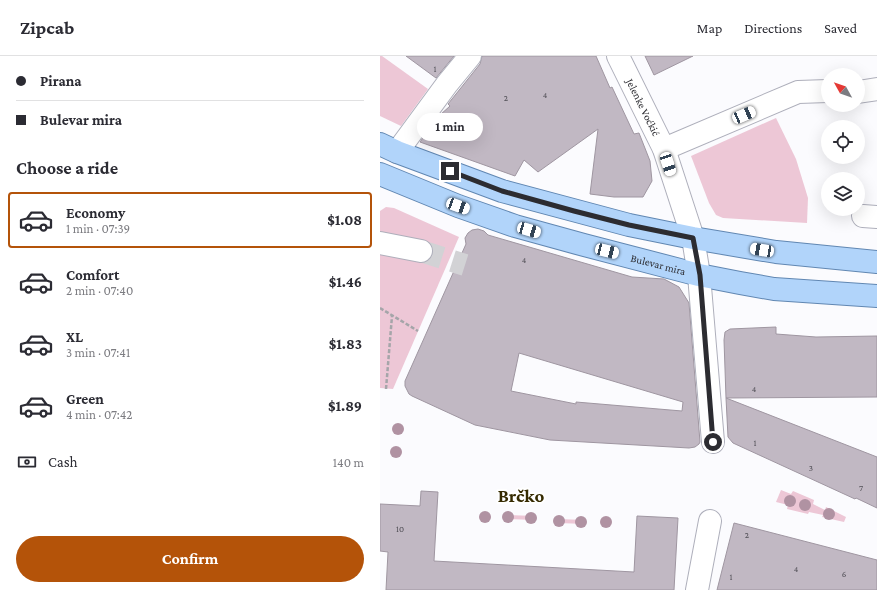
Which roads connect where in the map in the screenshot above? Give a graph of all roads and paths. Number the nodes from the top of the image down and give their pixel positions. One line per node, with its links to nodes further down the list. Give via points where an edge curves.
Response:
1 (470, 56): 6 (street)
2 (618, 56): 7 (street, Jelenke Voćkić)
3 (877, 89): 5 (street)
4 (821, 91): 7 (street, via 798,92)
5 (865, 91)
6 (389, 148): 9 (main road, via 502,191 629,225)
7 (664, 149): 9 (street, Jelenke Voćkić)
8 (380, 175): 13 (main road, Bulevar mira, via 516,226)
9 (693, 238): 12 (main road, via 779,252); 13 (street, Jelenke Voćkić)
10 (380, 243): 11 (street)
11 (421, 251)
12 (877, 262)
13 (700, 275): 14 (main road, Bulevar mira, via 774,289); 19 (street, Jelenke Voćkić)
14 (877, 296)
15 (380, 308): 16 (path)
16 (392, 316): 17 (path); 18 (path)
17 (418, 331)
18 (386, 389)
19 (713, 442)
20 (710, 521): 21 (street)
21 (697, 590)

